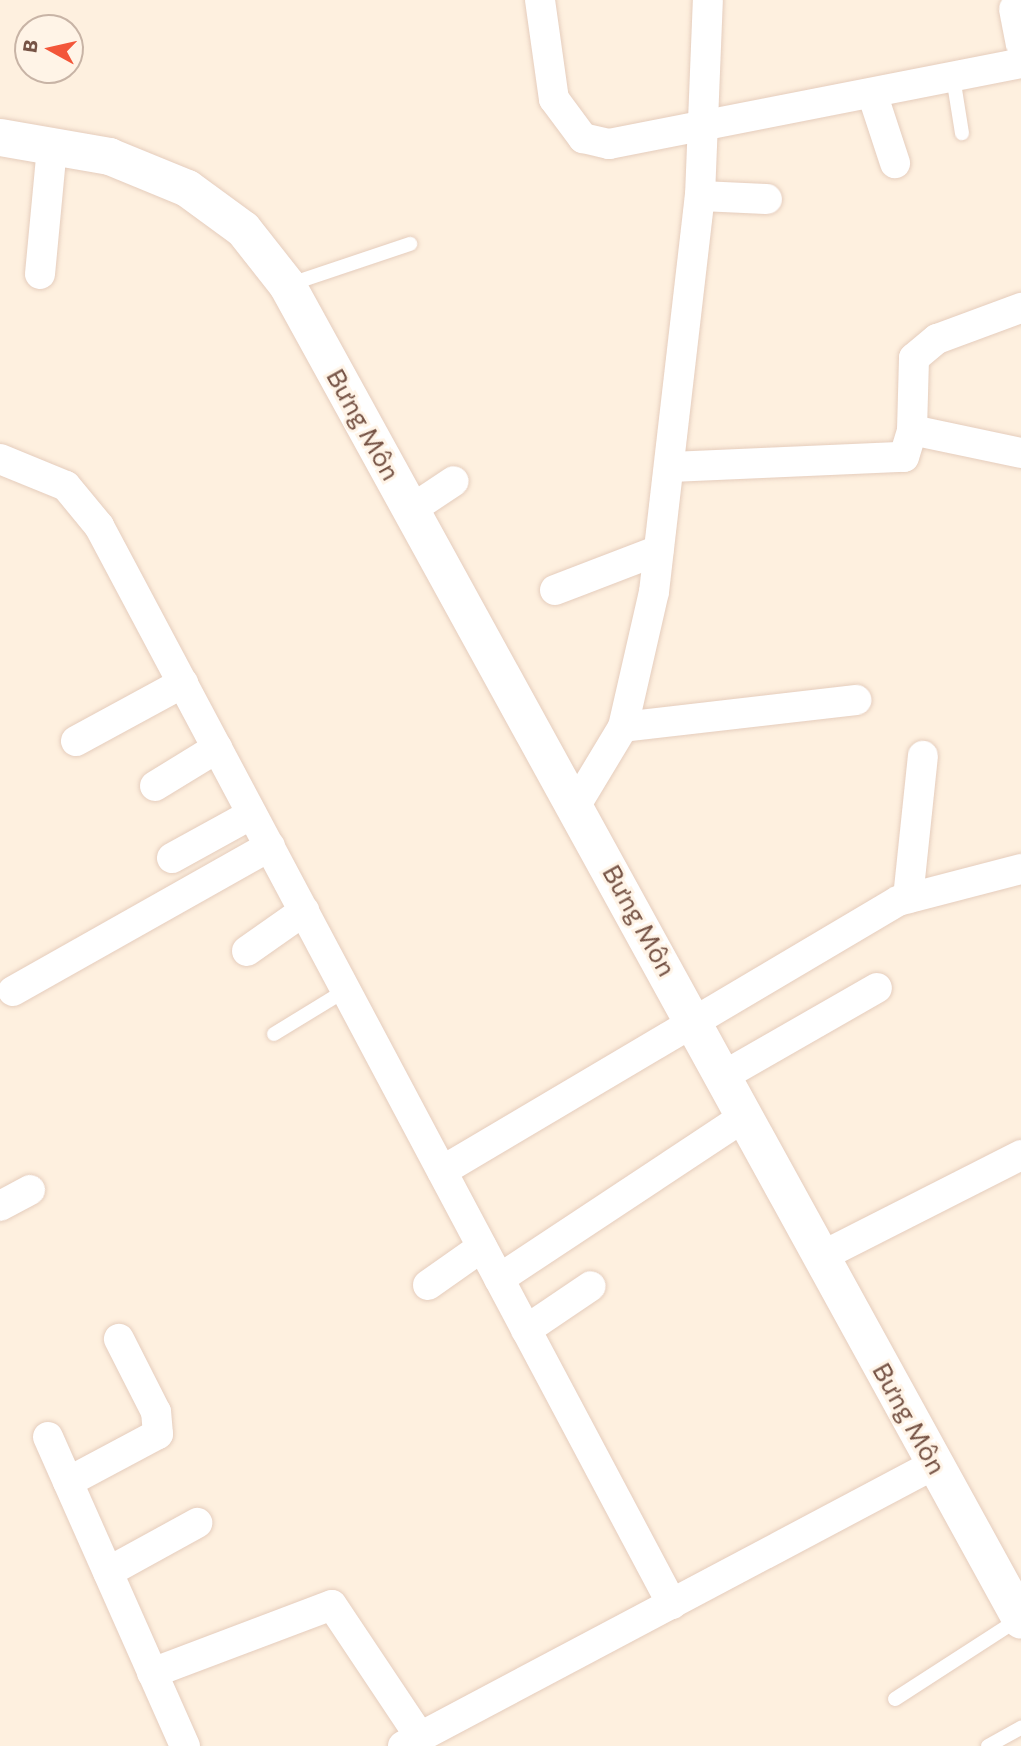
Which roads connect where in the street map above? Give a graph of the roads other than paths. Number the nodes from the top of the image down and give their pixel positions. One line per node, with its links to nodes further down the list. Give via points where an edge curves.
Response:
1 (540, 0): 8 (street, via 554,99 583,138 609,144)
2 (708, 0): 8 (street)
3 (1014, 9): 4 (street)
4 (1021, 44)
5 (1021, 63): 6 (street)
6 (953, 77): 7 (street); 9 (lane)
7 (872, 93): 8 (street); 12 (street)
8 (703, 128): 13 (street)
9 (962, 133)
10 (0, 137): 11 (street, Bưng Môn)
11 (52, 146): 16 (street); 17 (street, Bưng Môn, via 108,156 187,188 243,229)
12 (895, 163)
13 (699, 196): 14 (street); 22 (street)
14 (767, 199)
15 (410, 244): 17 (lane)
16 (40, 274)
17 (287, 285): 24 (street, Bưng Môn)
18 (1021, 308): 19 (street, via 923,347 911,372)
19 (912, 430): 20 (street); 22 (street, via 904,457 888,461)
20 (1021, 453)
21 (0, 459): 27 (street, via 66,486 99,526)
22 (671, 467): 25 (street)
23 (454, 481): 24 (street)
24 (412, 509): 34 (street, Bưng Môn)
25 (659, 551): 26 (street); 29 (street)
26 (555, 590)
27 (183, 683): 30 (street); 31 (street)
28 (856, 700): 29 (street)
29 (623, 727): 34 (street)
30 (76, 741)
31 (217, 748): 33 (street); 35 (street)
32 (923, 756): 39 (street)
33 (155, 786)
34 (576, 804): 45 (street, Bưng Môn)
35 (252, 814): 36 (street); 37 (street)
36 (270, 846): 40 (street); 44 (street)
37 (172, 858)
38 (1021, 869): 39 (street)
39 (908, 898): 45 (street)
40 (304, 911): 41 (street); 43 (street)
41 (247, 951)
42 (877, 988): 47 (street)
43 (345, 990): 46 (lane); 50 (street)
44 (13, 991)
45 (698, 1025): 47 (street, Bưng Môn); 50 (street)
46 (274, 1034)
47 (725, 1075): 48 (street, Bưng Môn)
48 (747, 1115): 54 (street, Bưng Môn); 55 (street)
49 (1021, 1155): 54 (street)
50 (442, 1171): 53 (street)
51 (30, 1190): 52 (street)
52 (0, 1206)
53 (482, 1247): 55 (street); 56 (street)
54 (822, 1256): 61 (street, Bưng Môn)
55 (499, 1279): 58 (street)
56 (428, 1285)
57 (591, 1286): 58 (street)
58 (526, 1330): 65 (street)
59 (119, 1339): 62 (street, via 156,1412 158,1434)
60 (48, 1437): 62 (street)
61 (935, 1464): 65 (street); 66 (street, Bưng Môn)
62 (68, 1482): 64 (street)
63 (197, 1523): 64 (street)
64 (108, 1572): 67 (street)
65 (672, 1604): 70 (street)
66 (1020, 1619): 68 (lane)
67 (152, 1673): 70 (street, via 332,1605); 71 (street)
68 (895, 1699)
69 (1021, 1728): 72 (lane)
70 (412, 1742)
71 (185, 1746)
72 (988, 1746)

